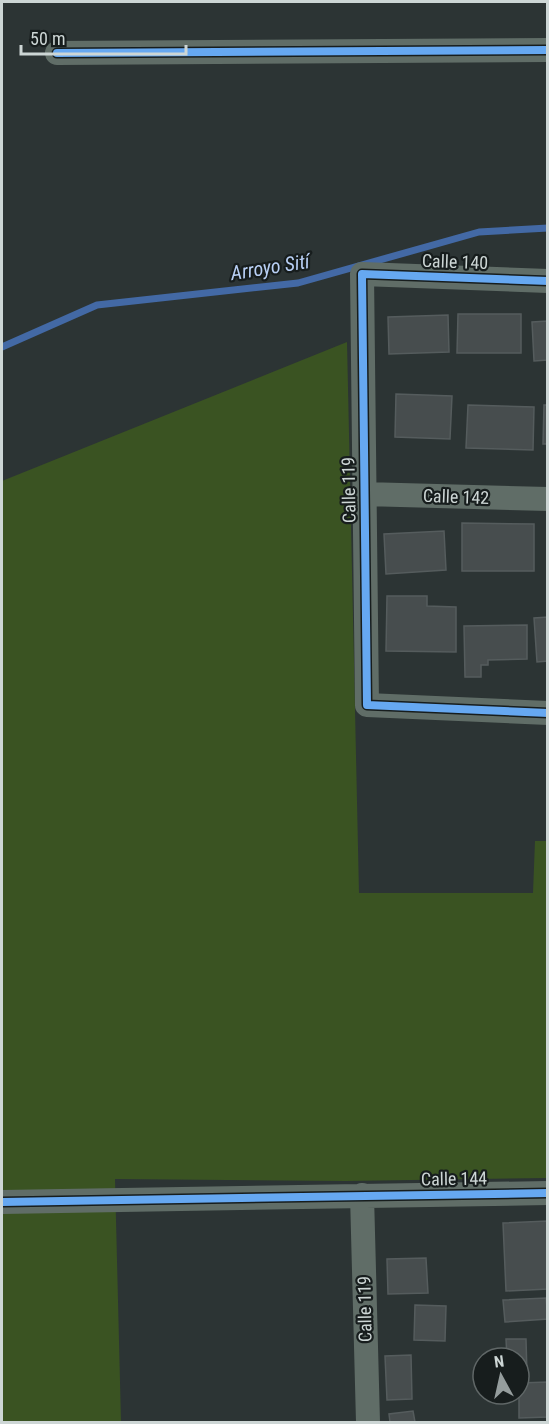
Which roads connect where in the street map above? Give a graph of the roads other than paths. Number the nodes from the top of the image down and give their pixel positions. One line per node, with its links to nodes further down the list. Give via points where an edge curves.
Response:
1 (548, 50): 2 (street)
2 (57, 53)
3 (362, 274): 4 (street, Calle 140); 5 (street, Calle 119)
4 (548, 281)
5 (364, 494): 6 (street, Calle 142); 7 (street, Calle 119, via 367,705)
6 (548, 499)
7 (548, 713)
8 (548, 1192): 9 (street, Calle 144)
9 (362, 1195): 10 (street, Calle 144); 11 (street, Calle 119)
10 (2, 1202)
11 (368, 1422)

